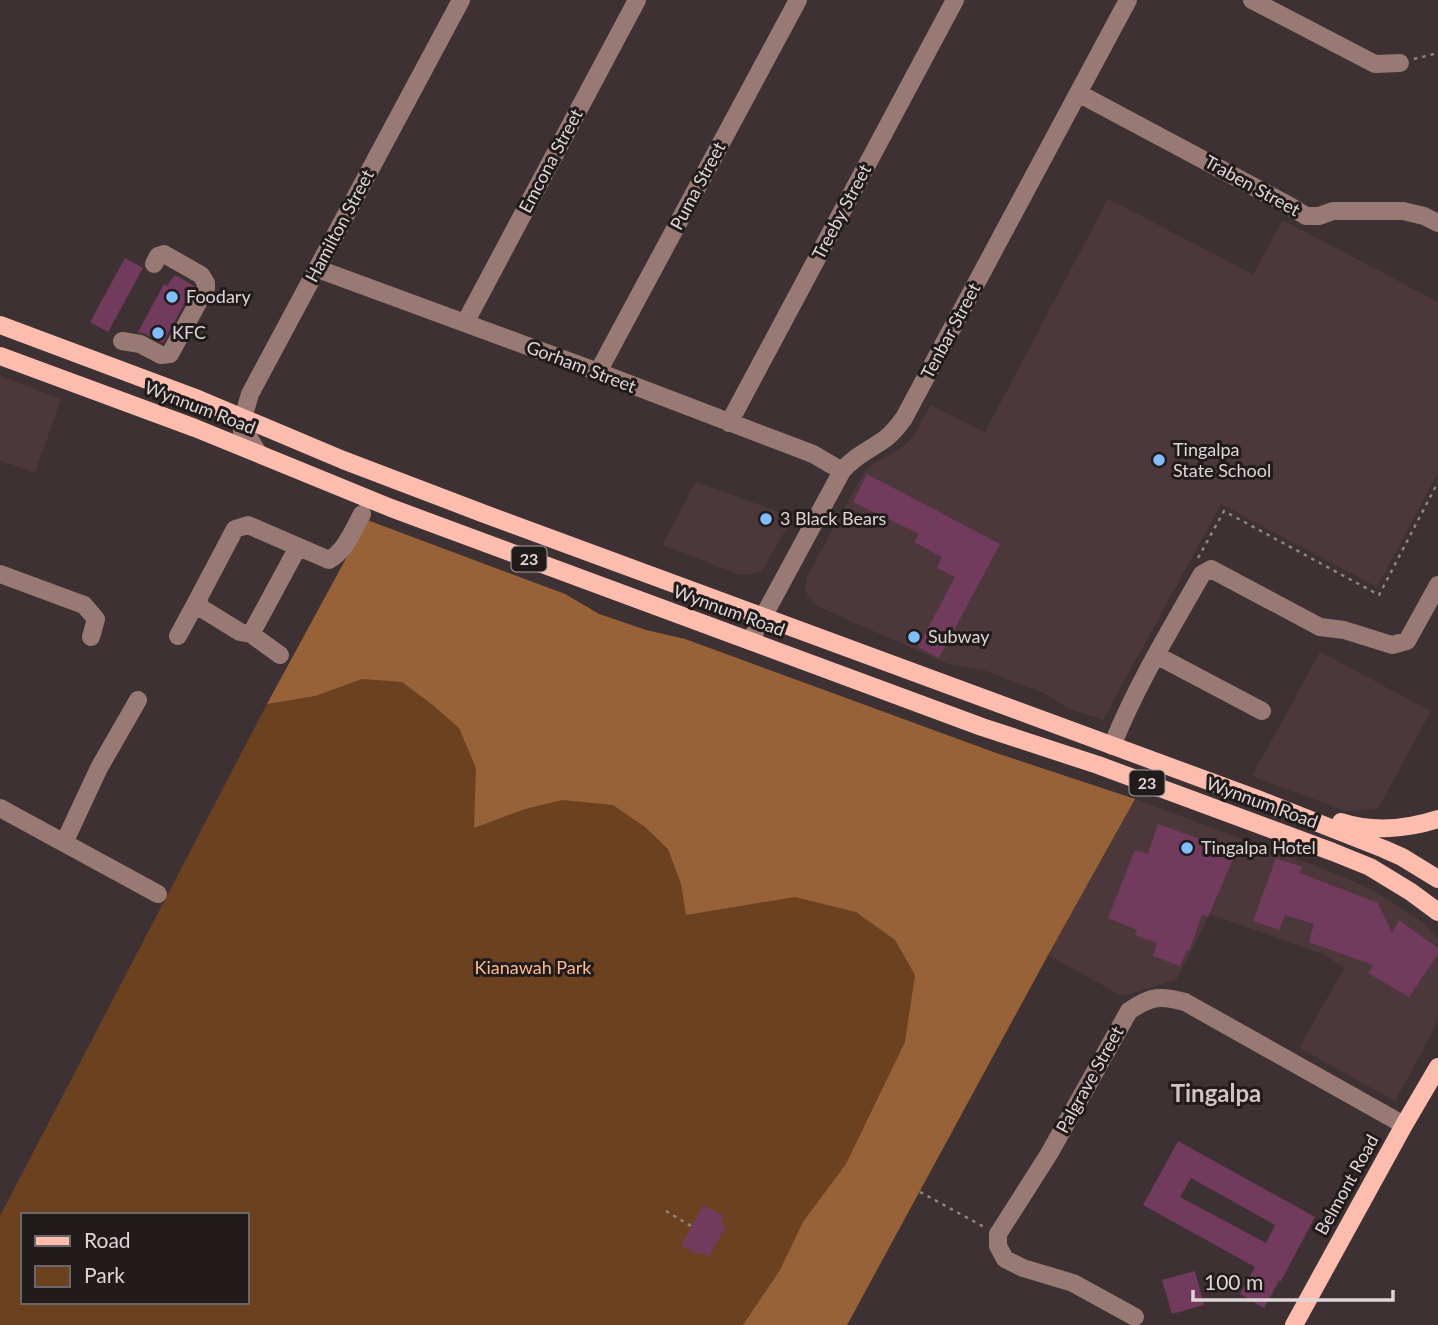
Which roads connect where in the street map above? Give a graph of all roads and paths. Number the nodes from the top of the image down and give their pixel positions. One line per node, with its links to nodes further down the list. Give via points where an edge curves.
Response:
1 (461, 0): 12 (street, Hamilton Street)
2 (637, 0): 13 (street, Emcona Street)
3 (798, 0): 17 (street, Puma Street)
4 (955, 0): 19 (street, Treeby Street)
5 (1128, 0): 9 (street, Tenbar Street)
6 (1252, 0): 8 (street, via 1375,64)
7 (1438, 53): 8 (path)
8 (1400, 63)
9 (1078, 93): 10 (street, Traben Street, via 1306,216 1334,211 1403,211); 21 (street, Tenbar Street, via 904,418 891,435)
10 (1438, 223)
11 (154, 264): 15 (street, via 164,254 201,275 206,288 170,354)
12 (317, 269): 13 (street, Gorham Street); 18 (street, Hamilton Street, via 255,384)
13 (465, 323): 17 (street, Gorham Street)
14 (0, 325): 18 (main road, Wynnum Road / 23)
15 (122, 341)
16 (0, 355): 20 (main road, Wynnum Road / 23)
17 (598, 372): 19 (street, Gorham Street)
18 (243, 418): 20 (street, via 242,432); 23 (main road, Wynnum Road / 23)
19 (729, 423): 21 (street, Gorham Street, via 813,454)
20 (258, 453): 25 (main road, Wynnum Road / 23)
21 (842, 471): 31 (street, Tenbar Street)
22 (1438, 482): 29 (path)
23 (482, 513): 25 (main road, via 495,532); 31 (main road, Wynnum Road / 23)
24 (362, 514): 26 (street, via 338,555 329,560)
25 (491, 544): 35 (main road, Wynnum Road / 23)
26 (298, 547): 30 (street, via 248,525 235,529); 32 (street)
27 (0, 574): 34 (street, via 84,605 96,620)
28 (1438, 585): 37 (street, via 1408,641 1392,645 1320,627 1211,569 1202,574)
29 (1379, 595)
30 (198, 599): 32 (street, via 201,608); 33 (street)
31 (764, 616): 35 (street, Tenbar Street); 40 (main road, Wynnum Road / 23)
32 (251, 634): 36 (street)
33 (178, 636)
34 (91, 637)
35 (750, 641): 47 (main road, Wynnum Road / 23, via 1333,852 1370,867)
36 (280, 655)
37 (1153, 662): 39 (street); 40 (street)
38 (134, 700): 44 (street)
39 (1262, 711)
40 (1112, 746): 41 (main road, Wynnum Road / 23)
41 (1260, 800): 43 (main road, 23, via 1363,828 1412,826); 45 (main road, Wynnum Road, via 1384,849)
42 (0, 808): 44 (street)
43 (1438, 819)
44 (58, 840): 46 (street)
45 (1438, 879)
46 (158, 894)
47 (1438, 912)
48 (1438, 1067): 49 (main road, Belmont Road)
49 (1404, 1125): 53 (street, Palgrave Street, via 1185,1002 1166,996 1144,1001 1129,1011); 55 (main road, Belmont Road)
50 (920, 1192): 53 (path)
51 (666, 1211): 52 (path)
52 (691, 1226)
53 (998, 1234): 54 (street, via 998,1247 1006,1259 1073,1283)
54 (1138, 1322)
55 (1294, 1325)

